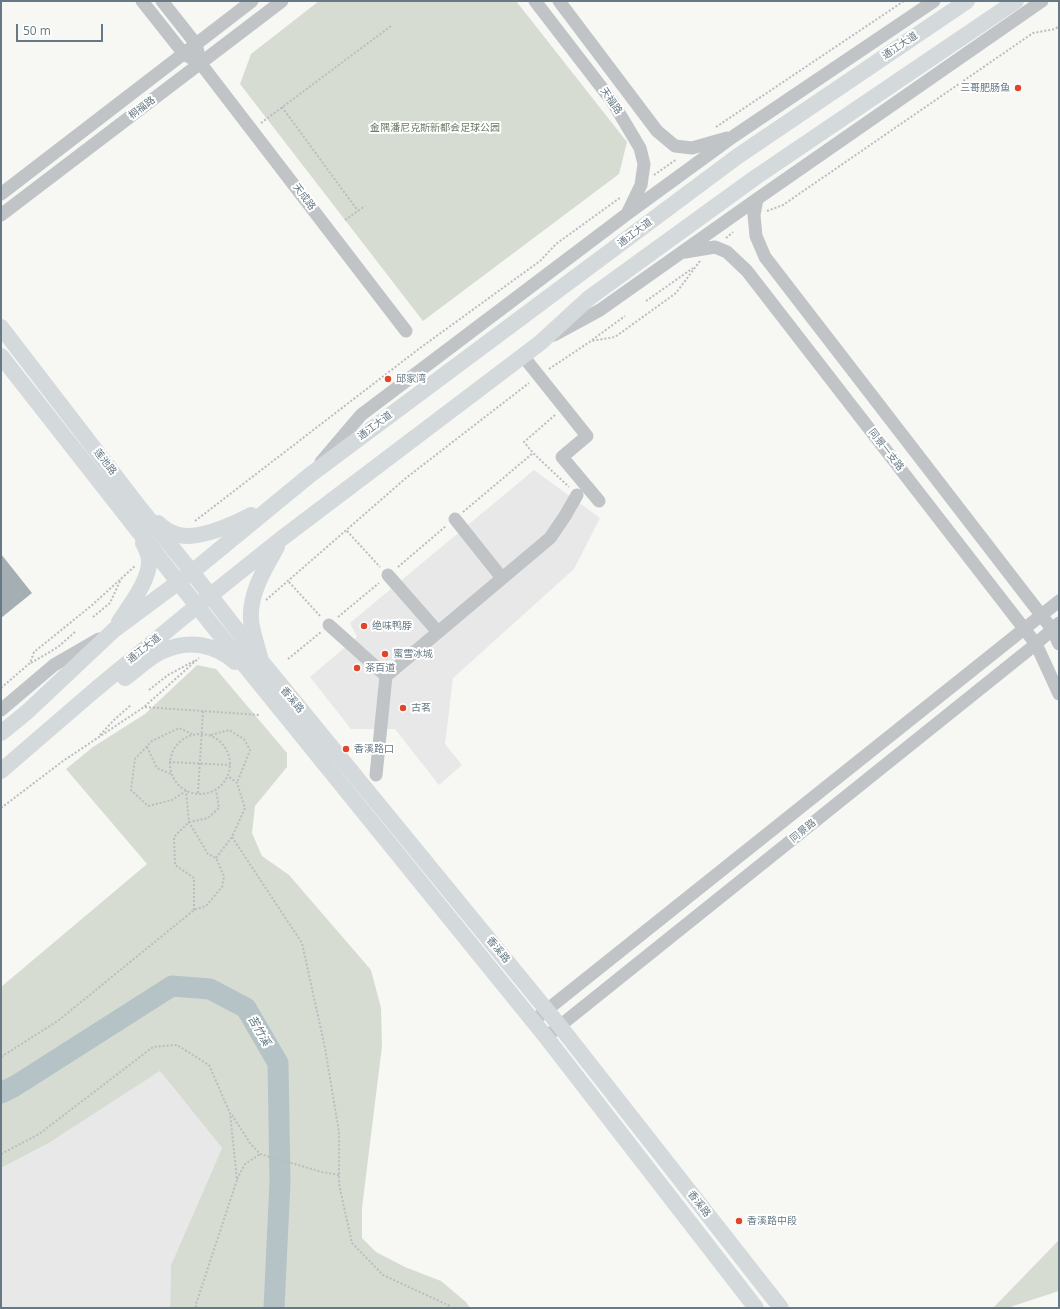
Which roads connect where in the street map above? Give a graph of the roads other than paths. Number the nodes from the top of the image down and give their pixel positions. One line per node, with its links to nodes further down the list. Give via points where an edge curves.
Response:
1 (142, 1): 12 (street, 天成路)
2 (162, 1): 11 (street, 天成路)
3 (252, 1): 11 (street, 桐福路)
4 (282, 1): 13 (street, 桐福路)
5 (535, 1): 17 (street, 天福路, via 612,101 640,148 644,164 641,185)
6 (559, 1): 14 (street, 天福路, via 657,131 675,146 692,148)
7 (934, 1): 14 (street, 通江大道)
8 (967, 1): 25 (main road, 通江大道, via 738,156)
9 (1016, 1): 22 (main road, 通江大道, via 756,177 589,298)
10 (1042, 1): 16 (street, 通江大道)
11 (196, 44): 12 (street, 桐福路); 13 (street, 天成路)
12 (184, 54): 13 (street, 天成路); 15 (street, 桐福路)
13 (201, 64): 18 (street, 桐福路); 21 (street, 天成路)
14 (734, 136): 17 (street, 通江大道)
15 (1, 194)
16 (757, 199): 19 (street, 通江大道); 39 (street, via 754,215 756,236 765,257)
17 (627, 214): 25 (street, 通江大道, via 361,415)
18 (1, 215)
19 (683, 252): 22 (street, 通江大道, via 600,310); 42 (street, 同景一支路, via 715,247 727,252 747,270)
20 (1, 327): 29 (main road, 莲池路)
21 (406, 331)
22 (540, 343): 24 (main road, 通江大道)
23 (1, 356): 29 (main road, 莲池路)
24 (523, 356): 27 (street, via 587,436 562,457); 31 (main road, 通江大道)
25 (310, 475): 28 (main road, 通江大道)
26 (577, 495): 34 (street, via 550,538)
27 (599, 501)
28 (277, 502): 29 (main road, via 238,522 198,535 181,536 166,531); 32 (main road, 通江大道)
29 (134, 512): 32 (main road, 莲池路); 35 (main road, 莲池路); 43 (main road, via 149,562 146,579)
30 (455, 519): 34 (street)
31 (281, 539): 36 (main road, 通江大道); 47 (main road, via 261,576 253,599 251,620)
32 (192, 572): 35 (main road, 通江大道); 36 (main road, 莲池路)
33 (388, 575): 44 (street)
34 (502, 578): 44 (street)
35 (178, 582): 38 (main road, 莲池路); 43 (main road, 通江大道)
36 (211, 596): 38 (main road, 通江大道); 47 (main road, 香溪路)
37 (1059, 601): 39 (street)
38 (197, 606): 49 (main road, 香溪路); 50 (main road, 通江大道)
39 (1041, 615): 41 (street); 42 (street)
40 (329, 625): 48 (street)
41 (1056, 626): 45 (street, 同景路); 46 (street)
42 (1025, 629): 45 (street, 同景一支路); 56 (street)
43 (114, 630): 52 (street, 通江大道, via 54,665); 53 (main road, 通江大道)
44 (438, 632): 48 (street)
45 (1036, 644): 51 (street, 同景一支路); 58 (street, 同景路)
46 (1059, 644)
47 (262, 662): 56 (main road, 香溪路)
48 (386, 676): 55 (street)
49 (263, 687): 50 (main road, via 226,654 211,647 198,651 177,646 162,651 124,679); 57 (main road, 香溪路)
50 (96, 689): 54 (main road, 通江大道)
51 (1059, 694)
52 (1, 710)
53 (1, 733)
54 (1, 771)
55 (376, 774)
56 (547, 1010): 57 (street); 58 (main road, 香溪路)
57 (533, 1021): 59 (main road, 香溪路)
58 (559, 1025): 59 (street, 同景路); 61 (main road, 香溪路)
59 (546, 1037): 60 (main road, 香溪路)
60 (756, 1308)
61 (781, 1308)

